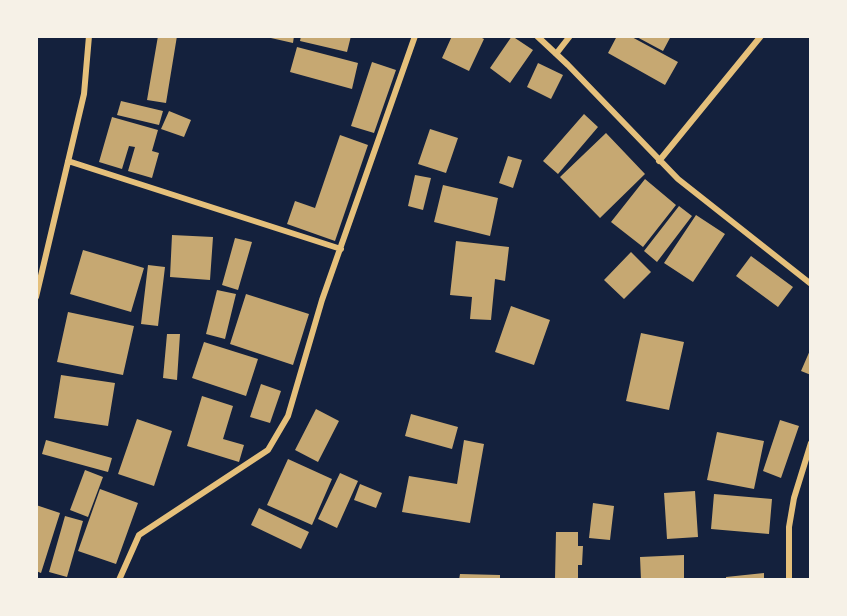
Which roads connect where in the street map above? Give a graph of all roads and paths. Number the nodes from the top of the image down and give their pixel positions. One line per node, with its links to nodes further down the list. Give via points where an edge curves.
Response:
1 (89, 36): 7 (street, via 84,94)
2 (415, 36): 9 (street)
3 (537, 36): 6 (street)
4 (570, 36): 6 (street)
5 (761, 36): 8 (street)
6 (556, 54): 8 (street)
7 (68, 161): 9 (street); 11 (street)
8 (659, 161): 10 (street)
9 (341, 249): 13 (street, via 288,416 268,450 139,535)
10 (811, 284)
11 (36, 297)
12 (811, 442): 14 (street, via 789,527)
13 (118, 580)
14 (789, 580)

